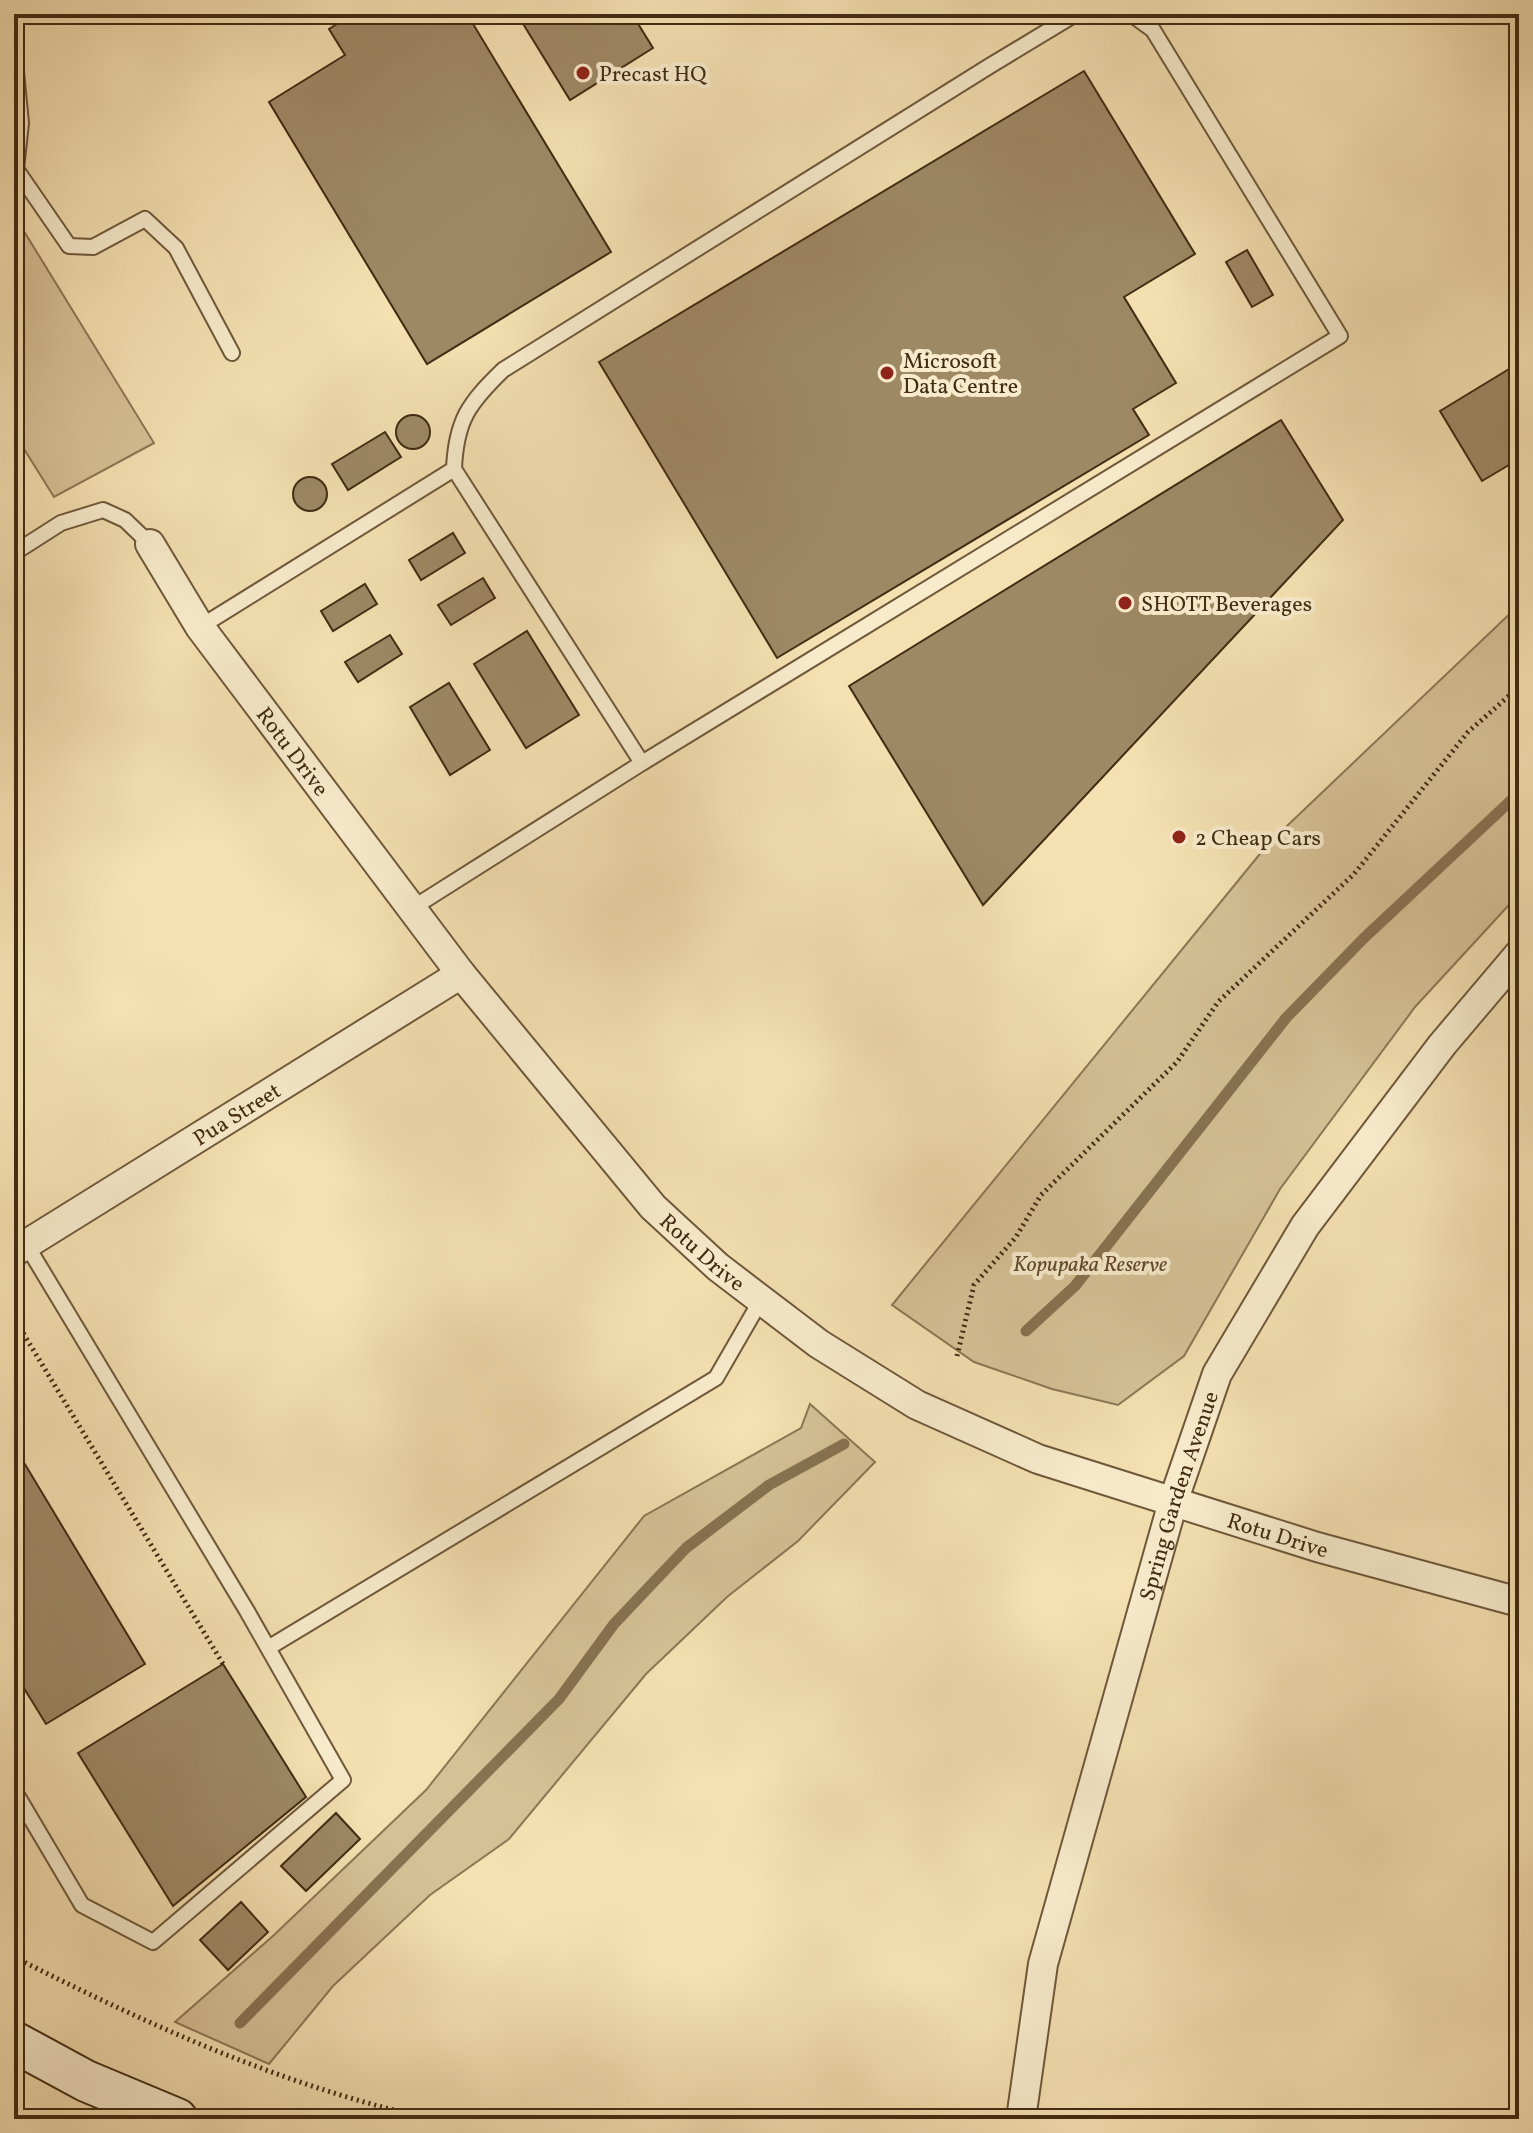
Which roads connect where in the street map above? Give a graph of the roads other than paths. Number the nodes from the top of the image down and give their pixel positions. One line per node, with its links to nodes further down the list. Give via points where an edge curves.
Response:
1 (1097, 14): 5 (lane, via 1074,15 503,370 471,401 455,438)
2 (1131, 14): 9 (lane, via 1153,30 1340,336)
3 (14, 51): 4 (lane, via 21,123 16,169 69,246 93,247 145,219 176,248)
4 (232, 353)
5 (454, 469): 8 (lane); 9 (lane)
6 (150, 544): 7 (lane, via 125,520 103,510 61,523); 8 (street, Rotu Drive)
7 (14, 553)
8 (200, 627): 10 (street, Rotu Drive)
9 (642, 763): 10 (lane)
10 (411, 909): 12 (street, Rotu Drive)
11 (1519, 954): 15 (street, Spring Garden Avenue, via 1442,1045 1305,1226 1217,1374)
12 (461, 974): 13 (street, Pua Street); 14 (street, Rotu Drive, via 653,1207)
13 (20, 1248): 17 (lane)
14 (761, 1300): 15 (street, Rotu Drive, via 819,1344 917,1405 1038,1459); 17 (lane, via 716,1378)
15 (1173, 1502): 16 (street, Rotu Drive); 21 (street, Spring Garden Avenue, via 1043,1964)
16 (1519, 1602)
17 (268, 1648): 18 (lane, via 343,1780 153,1942 82,1905)
18 (14, 1790)
19 (14, 2042): 20 (main road, via 86,2081)
20 (177, 2119)
21 (1021, 2119)

